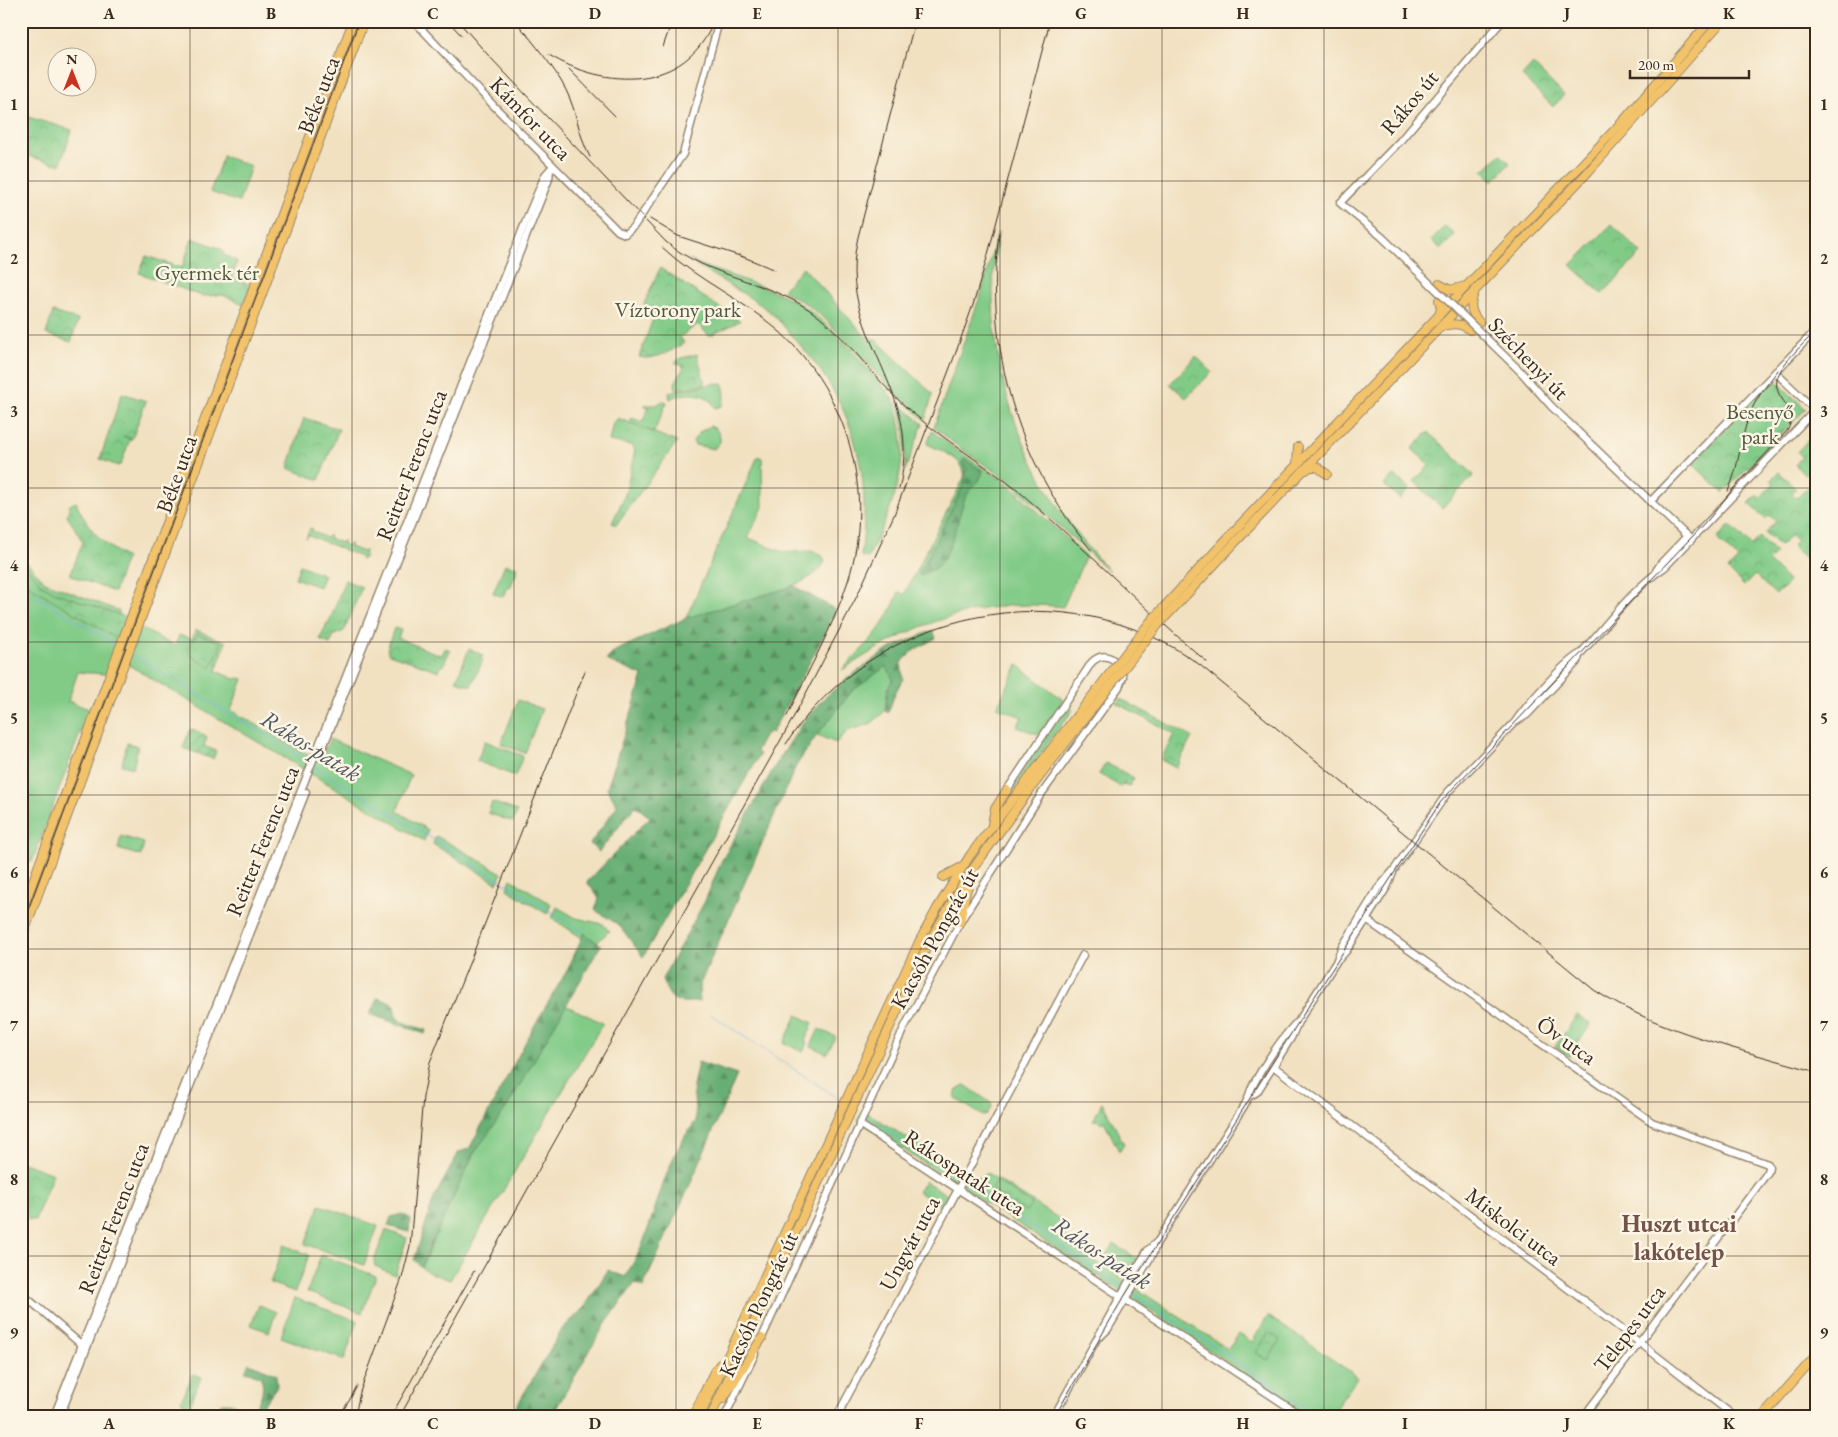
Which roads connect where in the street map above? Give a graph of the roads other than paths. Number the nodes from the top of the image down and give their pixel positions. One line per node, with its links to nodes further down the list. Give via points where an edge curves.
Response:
1 (353, 21): 36 (main road, Béke utca)
2 (364, 21): 39 (main road, Béke utca)
3 (414, 21): 8 (street, Kámfor utca)
4 (719, 21): 8 (street, Kámfor utca, via 683,154 634,226 625,234)
5 (1502, 21): 9 (street, Rákos út, via 1400,141)
6 (1710, 21): 11 (main road, via 1624,120)
7 (1722, 21): 12 (main road, via 1588,172)
8 (551, 168): 51 (street, Reitter Ferenc utca)
9 (1340, 203): 27 (street, Széchenyi út, bridge, via 1382,237)
10 (1439, 284): 11 (main road, via 1454,290)
11 (1470, 284): 14 (main road)
12 (1474, 292): 15 (main road, via 1470,306); 16 (main road)
13 (1439, 300): 14 (main road, via 1441,309)
14 (1438, 317): 24 (main road)
15 (1479, 322)
16 (1441, 327): 18 (main road, via 1457,324); 26 (main road)
17 (1817, 329): 19 (street)
18 (1470, 330)
19 (1785, 363): 20 (street); 21 (street)
20 (1775, 372): 21 (street); 27 (street)
21 (1785, 381): 22 (street)
22 (1816, 411): 29 (street)
23 (1298, 447): 24 (main road)
24 (1296, 465): 28 (main road)
25 (1328, 474): 26 (main road, via 1313,466)
26 (1298, 475): 28 (main road)
27 (1650, 502): 29 (street, Széchenyi út)
28 (1240, 531): 30 (main road, bridge, via 1150,622)
29 (1689, 538): 37 (street, via 1661,563 1654,575 1527,715 1515,722 1448,792 1394,870 1387,887)
30 (1078, 720): 32 (main road, Kacsóh Pongrác út); 33 (main road, Kacsóh Pongrác út)
31 (1006, 790): 32 (main road, via 995,809); 38 (street, Kacsóh Pongrác út, via 1092,662 1100,657 1114,660 1122,668 1122,682 1040,796)
32 (992, 826): 34 (main road, Kacsóh Pongrác út)
33 (977, 862): 38 (main road); 59 (main road, Kacsóh Pongrác út, via 951,901 918,963)
34 (964, 865): 35 (main road); 52 (main road, Kacsóh Pongrác út, via 906,966)
35 (943, 877)
36 (21, 913)
37 (1363, 918): 41 (street, via 1347,950); 45 (street, Öv utca, via 1652,1122)
38 (960, 922): 44 (street, Kacsóh Pongrác út, via 924,988)
39 (21, 940)
40 (1083, 955): 46 (street, Ungvár utca)
41 (1298, 1022): 42 (street); 43 (street, via 1277,1047)
42 (1273, 1066): 43 (street, via 1257,1092); 50 (street, Miskolci utca)
43 (1250, 1096): 47 (street, via 1158,1240 1148,1250)
44 (859, 1124): 46 (street, Rákospatak utca); 49 (street, Kacsóh Pongrác út)
45 (1768, 1164): 50 (street, Telepes utca, via 1768,1172)
46 (960, 1187): 47 (street, Rákospatak utca); 61 (street, Ungvár utca)
47 (1126, 1292): 62 (street, via 1108,1330 1098,1339); 63 (street, Rákospatak utca)
48 (21, 1293): 51 (street)
49 (762, 1338): 59 (main road); 60 (street, Kacsóh Pongrác út)
50 (1640, 1343): 64 (street, Telepes utca); 65 (street, Miskolci utca)
51 (84, 1347): 54 (street, Reitter Ferenc utca)
52 (729, 1353): 57 (main road, via 714,1372); 58 (main road, Kacsóh Pongrác út)
53 (1817, 1354): 66 (main road)
54 (62, 1402): 55 (street, Reitter Ferenc utca); 56 (street, Reitter Ferenc utca)
55 (54, 1416)
56 (60, 1416)
57 (692, 1416)
58 (700, 1416)
59 (712, 1416)
60 (725, 1416)
61 (836, 1416)
62 (1054, 1416)
63 (1302, 1416)
64 (1584, 1416)
65 (1734, 1416)
66 (1763, 1416)

